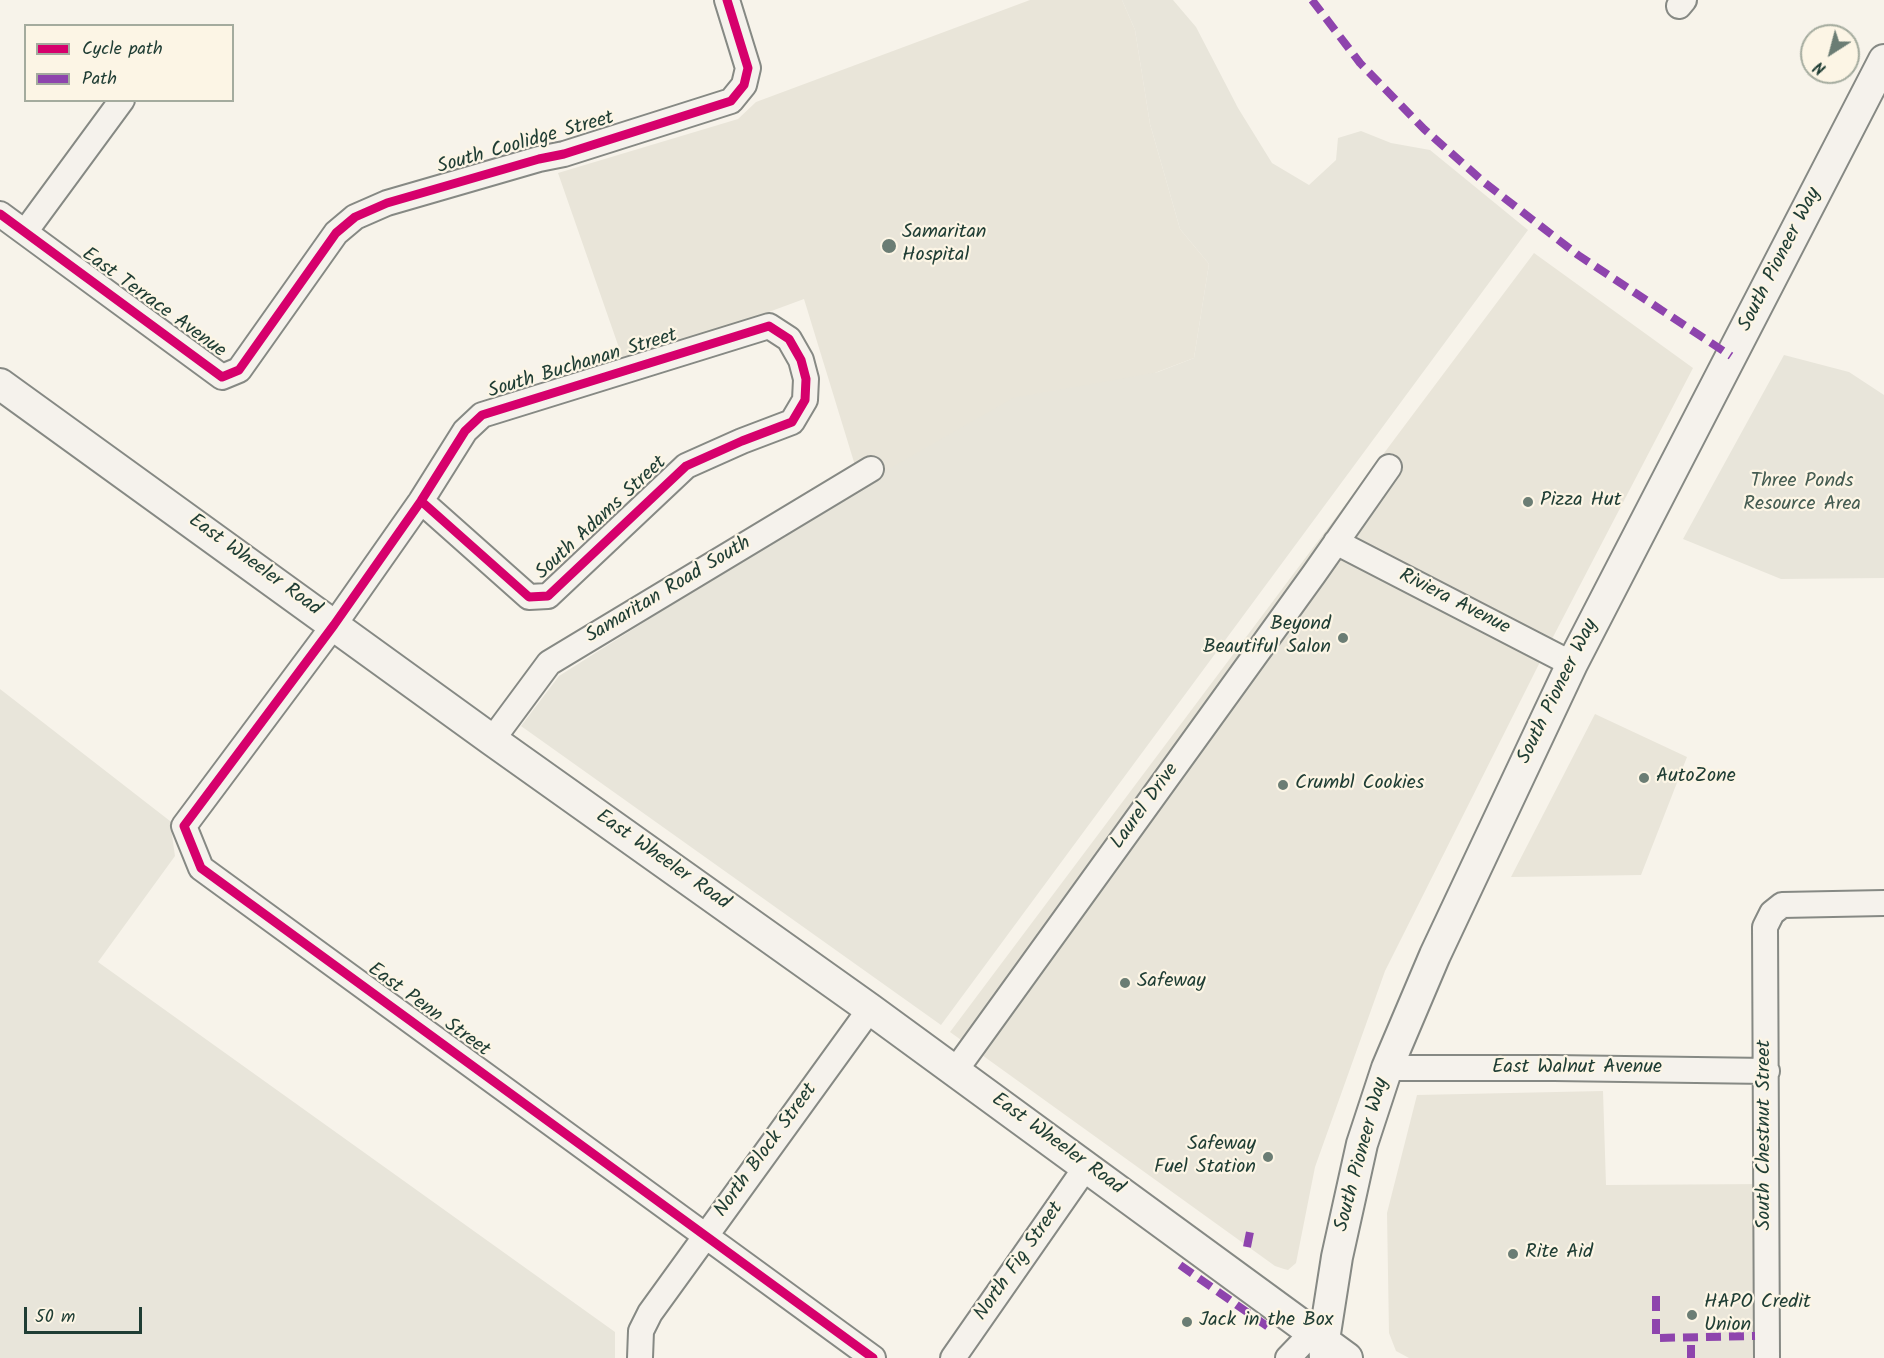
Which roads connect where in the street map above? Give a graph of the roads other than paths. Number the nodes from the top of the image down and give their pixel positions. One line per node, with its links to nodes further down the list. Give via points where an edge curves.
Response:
1 (728, 0): 6 (street, South Coolidge Street, via 748,68 744,85 731,101 564,154 387,203 355,217)
2 (1884, 60): 14 (main road, South Pioneer Way)
3 (121, 102): 5 (street)
4 (0, 214): 5 (street, East Terrace Avenue)
5 (25, 232): 6 (street, East Terrace Avenue, via 222,377 239,370)
6 (336, 233)
7 (769, 327): 11 (street, South Buchanan Street, via 482,415 465,432); 11 (street, South Adams Street, via 789,339 806,379 806,400 792,422 686,466 548,596 529,597)
8 (0, 384): 13 (main road, East Wheeler Road)
9 (1389, 467): 12 (street, Laurel Drive)
10 (871, 469): 15 (street, Samaritan Road South, via 549,663)
11 (420, 501): 13 (street, South Buchanan Street)
12 (1336, 542): 14 (street, Riviera Avenue); 19 (street, Laurel Drive)
13 (334, 625): 15 (main road, East Wheeler Road); 22 (street, East Penn Street, via 184,826 201,868)
14 (1572, 664): 18 (main road, South Pioneer Way, via 1434,955)
15 (492, 740): 17 (main road, East Wheeler Road)
16 (1884, 903): 20 (street, South Chestnut Street, via 1782,905 1772,913 1765,927)
17 (870, 1009): 19 (main road, East Wheeler Road); 22 (street, North Block Street)
18 (1387, 1068): 20 (street, East Walnut Avenue); 23 (main road, South Pioneer Way, via 1369,1119 1337,1257)
19 (955, 1071): 21 (main road, East Wheeler Road)
20 (1767, 1071): 28 (street, South Chestnut Street)
21 (1086, 1167): 23 (main road, East Wheeler Road); 26 (street, North Fig Street)
22 (705, 1235): 24 (street, North Block Street, via 650,1313 641,1331); 25 (street, East Penn Street)
23 (1327, 1347): 27 (street)
24 (640, 1358)
25 (873, 1358)
26 (953, 1358)
27 (1288, 1358)
28 (1767, 1358)

